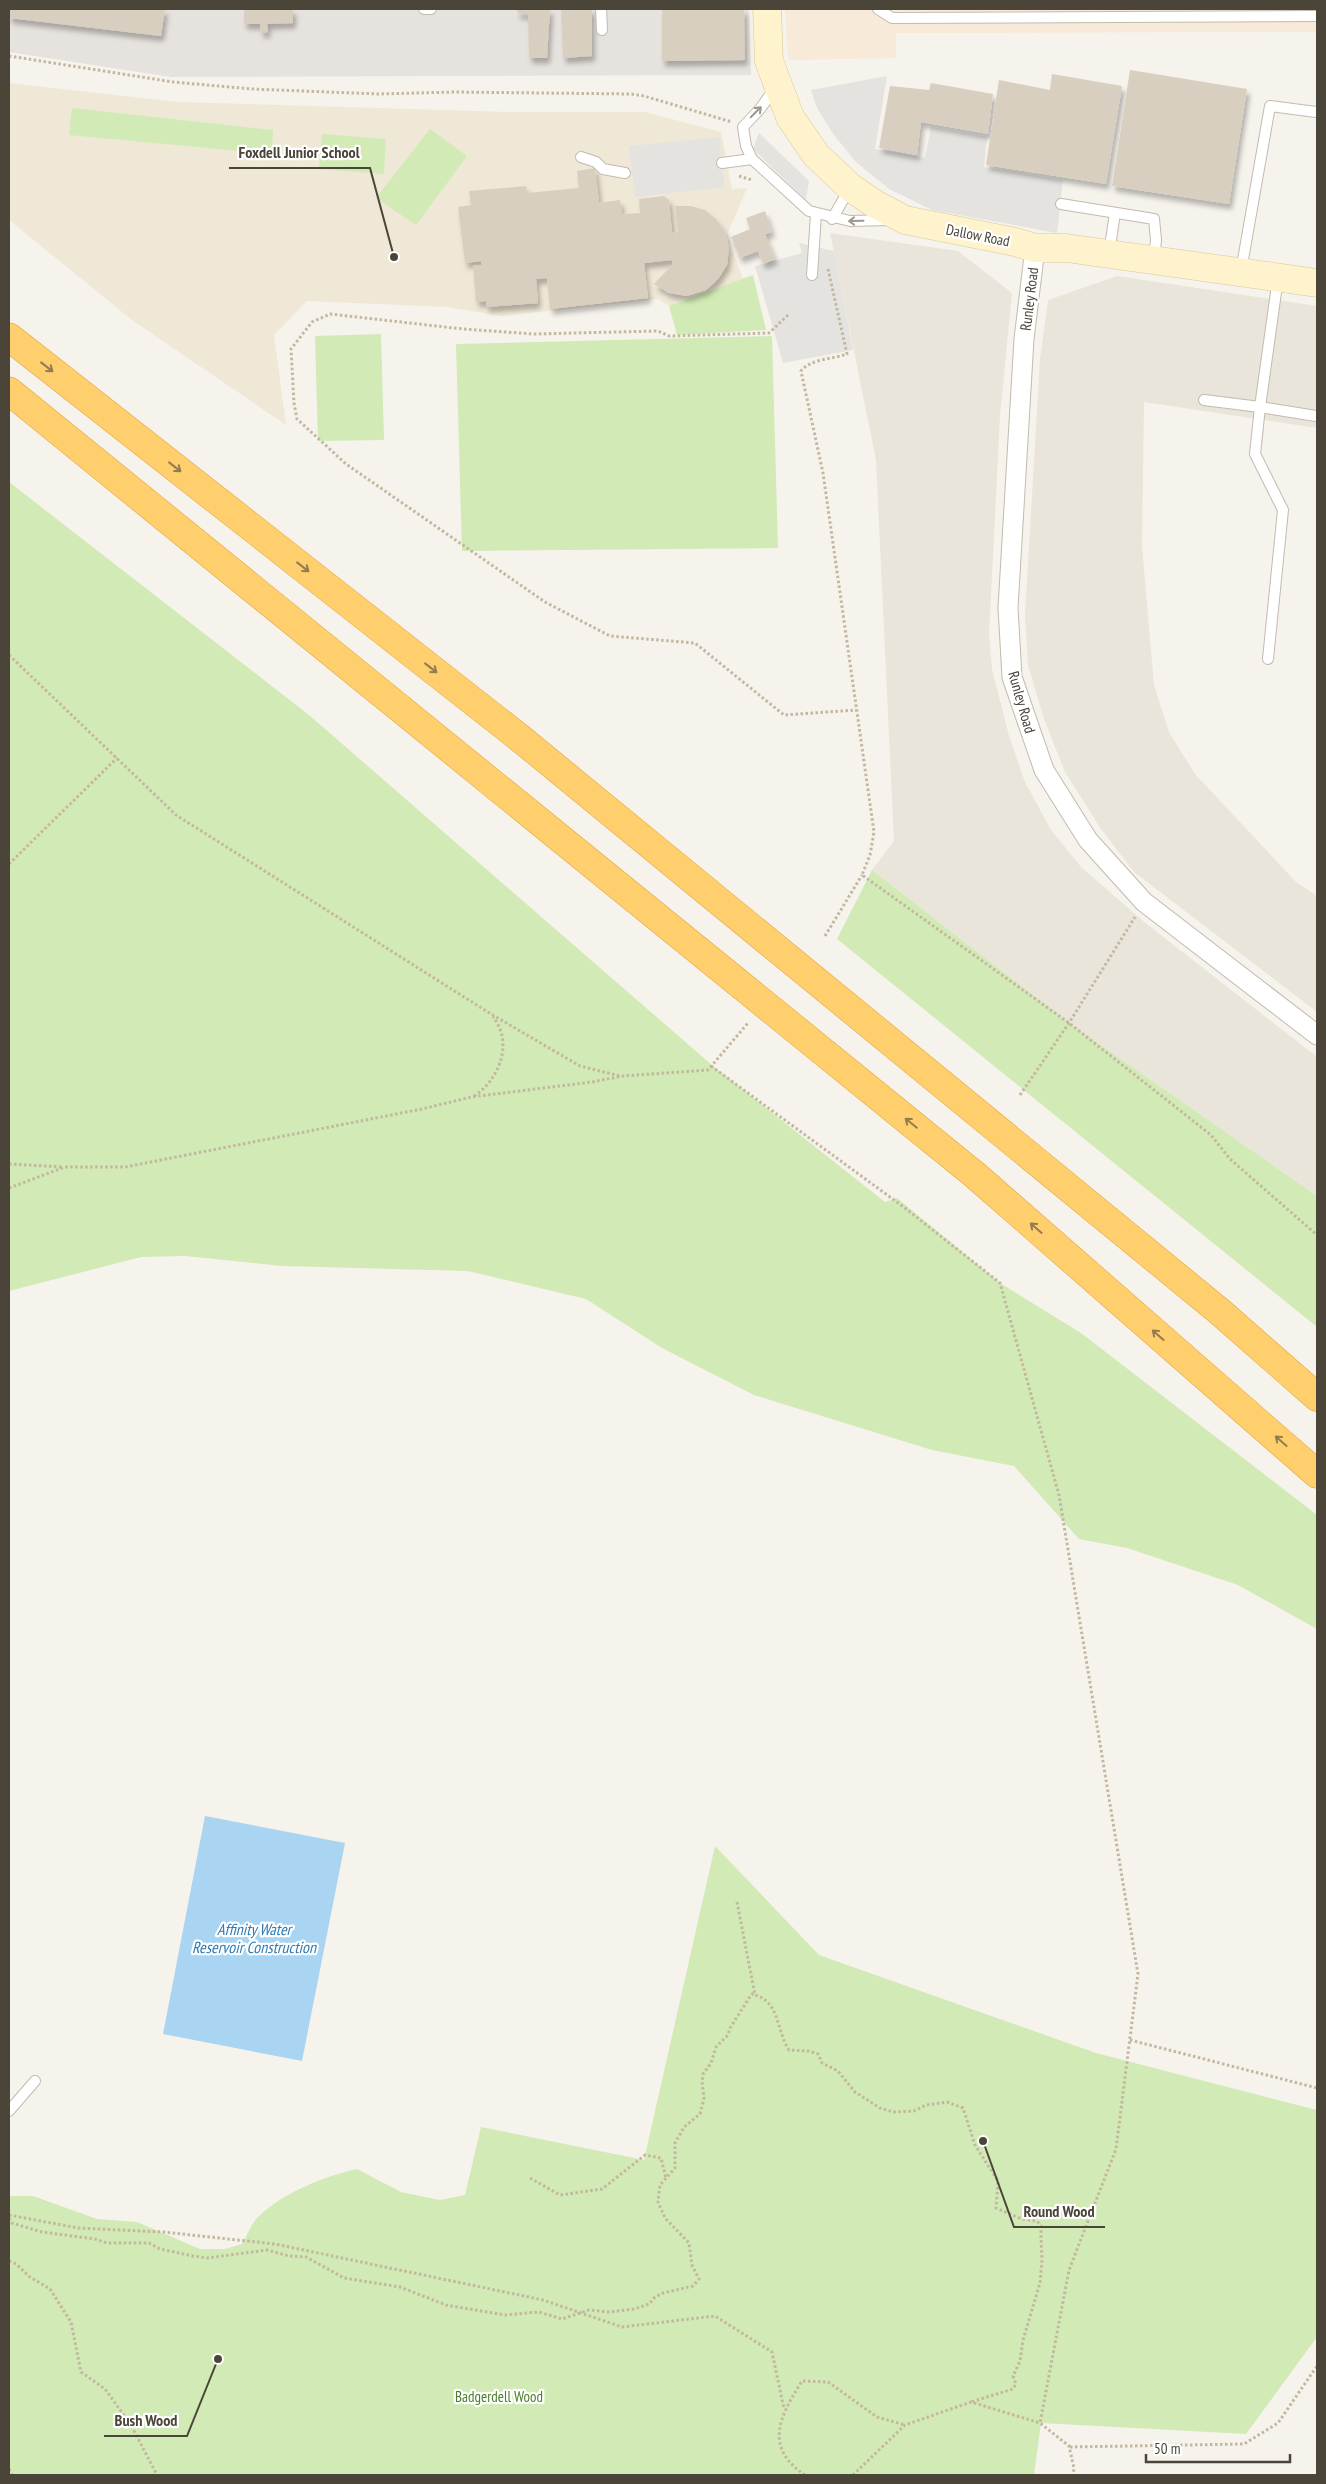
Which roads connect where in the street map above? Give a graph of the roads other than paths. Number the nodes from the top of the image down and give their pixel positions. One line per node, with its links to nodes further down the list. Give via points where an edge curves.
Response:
1 (424, 9): 2 (lane)
2 (431, 9)
3 (601, 9): 7 (lane)
4 (767, 9): 8 (street, Dallow Road, via 769,61)
5 (878, 9): 6 (lane, via 892,18)
6 (1317, 16)
7 (602, 30)
8 (776, 85): 11 (lane, one-way to 8, via 743,127); 14 (street, Dallow Road, via 790,117 816,154)
9 (1316, 112): 23 (lane, via 1270,106)
10 (581, 156): 13 (lane, via 603,169)
11 (752, 159): 12 (lane); 17 (lane)
12 (722, 163)
13 (625, 173)
14 (850, 187): 18 (lane); 19 (street, Dallow Road)
15 (1062, 204): 16 (lane)
16 (1115, 213): 21 (lane); 22 (lane, via 1154,219)
17 (816, 214): 18 (lane); 24 (lane)
18 (832, 219): 19 (lane, one-way to 18, via 850,222)
19 (905, 220): 20 (street, Dallow Road)
20 (1035, 248): 21 (street, Dallow Road, via 1066,248); 33 (street, Runley Road, via 1024,339 1008,608 1012,677 1044,770 1088,840 1144,902)
21 (1109, 254): 22 (street, Dallow Road)
22 (1154, 260): 23 (street, Dallow Road)
23 (1241, 272): 25 (street, Dallow Road)
24 (812, 274)
25 (1278, 278): 26 (street, Dallow Road); 30 (lane)
26 (1317, 283)
27 (9, 337): 34 (highway, one-way to 34, via 521,739 1219,1311)
28 (9, 391): 35 (highway, one-way to 28, via 974,1174)
29 (1204, 400): 30 (lane)
30 (1260, 407): 31 (lane); 32 (lane, via 1255,454 1282,510)
31 (1316, 416)
32 (1268, 659)
33 (1317, 1035)
34 (1317, 1397)
35 (1317, 1474)
36 (35, 2081): 37 (lane)
37 (9, 2112)

